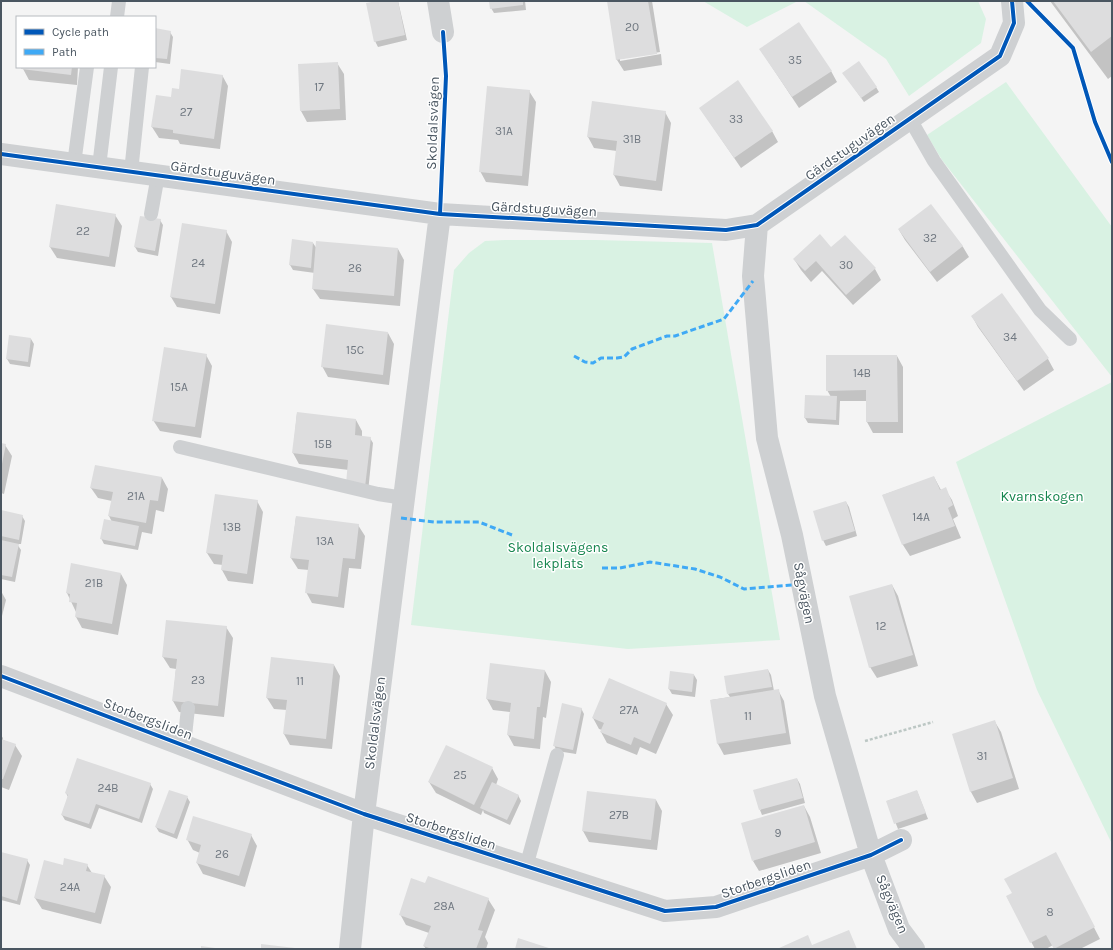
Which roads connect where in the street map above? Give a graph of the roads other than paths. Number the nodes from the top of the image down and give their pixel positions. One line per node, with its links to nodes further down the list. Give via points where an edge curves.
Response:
1 (119, 1): 4 (lane)
2 (438, 1): 5 (street)
3 (1012, 1): 9 (street, Gärdstuguvägen, via 1014,23 1000,56)
4 (118, 16)
5 (444, 32)
6 (88, 68): 11 (lane)
7 (111, 68): 12 (lane)
8 (142, 68): 13 (lane)
9 (910, 119): 17 (street, Gärdstuguvägen); 18 (lane, Gärdstuguvägen, via 934,161 1040,310)
10 (1, 154): 11 (street, Gärdstuguvägen)
11 (74, 164): 12 (street, Gärdstuguvägen)
12 (99, 167): 13 (street, Gärdstuguvägen)
13 (131, 172): 14 (street, Gärdstuguvägen)
14 (158, 176): 15 (lane); 16 (street, Gärdstuguvägen)
15 (151, 214)
16 (440, 214): 17 (street, Gärdstuguvägen, via 726,230); 20 (street, Skoldalsvägen)
17 (757, 225): 27 (street, Sågvägen, via 753,276 767,438 792,535 825,696)
18 (1070, 339)
19 (180, 447): 20 (lane)
20 (404, 498): 25 (street, Skoldalsvägen)
21 (1, 676): 23 (street, Storbergsliden)
22 (188, 708): 23 (lane)
23 (184, 745): 25 (street, Storbergsliden)
24 (557, 755): 28 (lane)
25 (364, 814): 28 (street, Storbergsliden); 29 (street, Skoldalsvägen)
26 (902, 840): 27 (street, Storbergsliden)
27 (871, 855): 28 (street, Storbergsliden, via 716,907 666,911); 30 (street, Sågvägen, via 899,929)
28 (526, 866)
29 (350, 949)
30 (914, 949)

